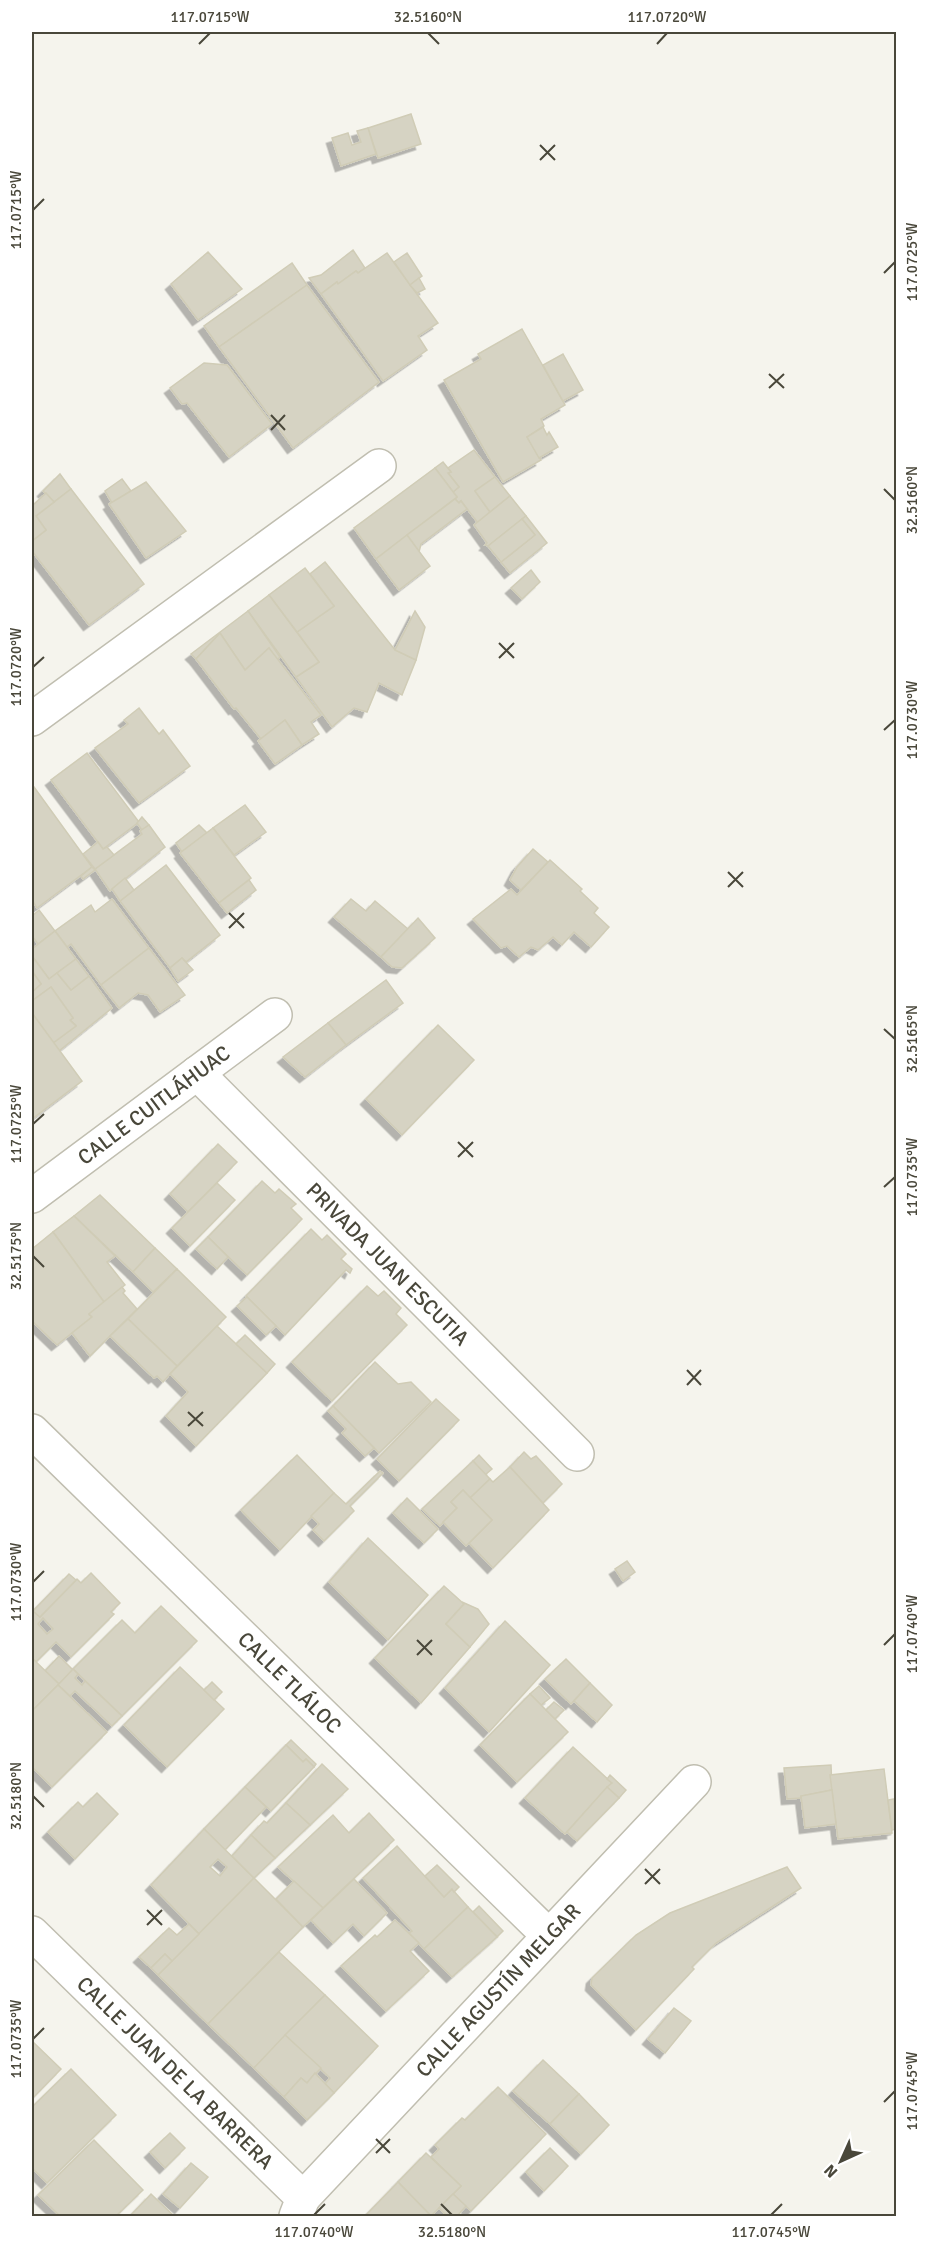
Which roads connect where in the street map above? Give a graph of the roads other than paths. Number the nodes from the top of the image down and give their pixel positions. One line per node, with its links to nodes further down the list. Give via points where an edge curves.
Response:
1 (379, 466): 2 (street)
2 (32, 719)
3 (275, 1015): 4 (street, CALLE CUITLÁHUAC)
4 (197, 1073): 5 (street, CALLE CUITLÁHUAC); 7 (street, PRIVADA JUAN ESCUTIA)
5 (32, 1196)
6 (32, 1431): 10 (street, CALLE TLÁLOC)
7 (577, 1454)
8 (694, 1782): 10 (street, CALLE AGUSTÍN MELGAR)
9 (32, 1933): 11 (street, CALLE JUAN DE LA BARRERA)
10 (548, 1935): 11 (street, CALLE AGUSTÍN MELGAR)
11 (299, 2207)

